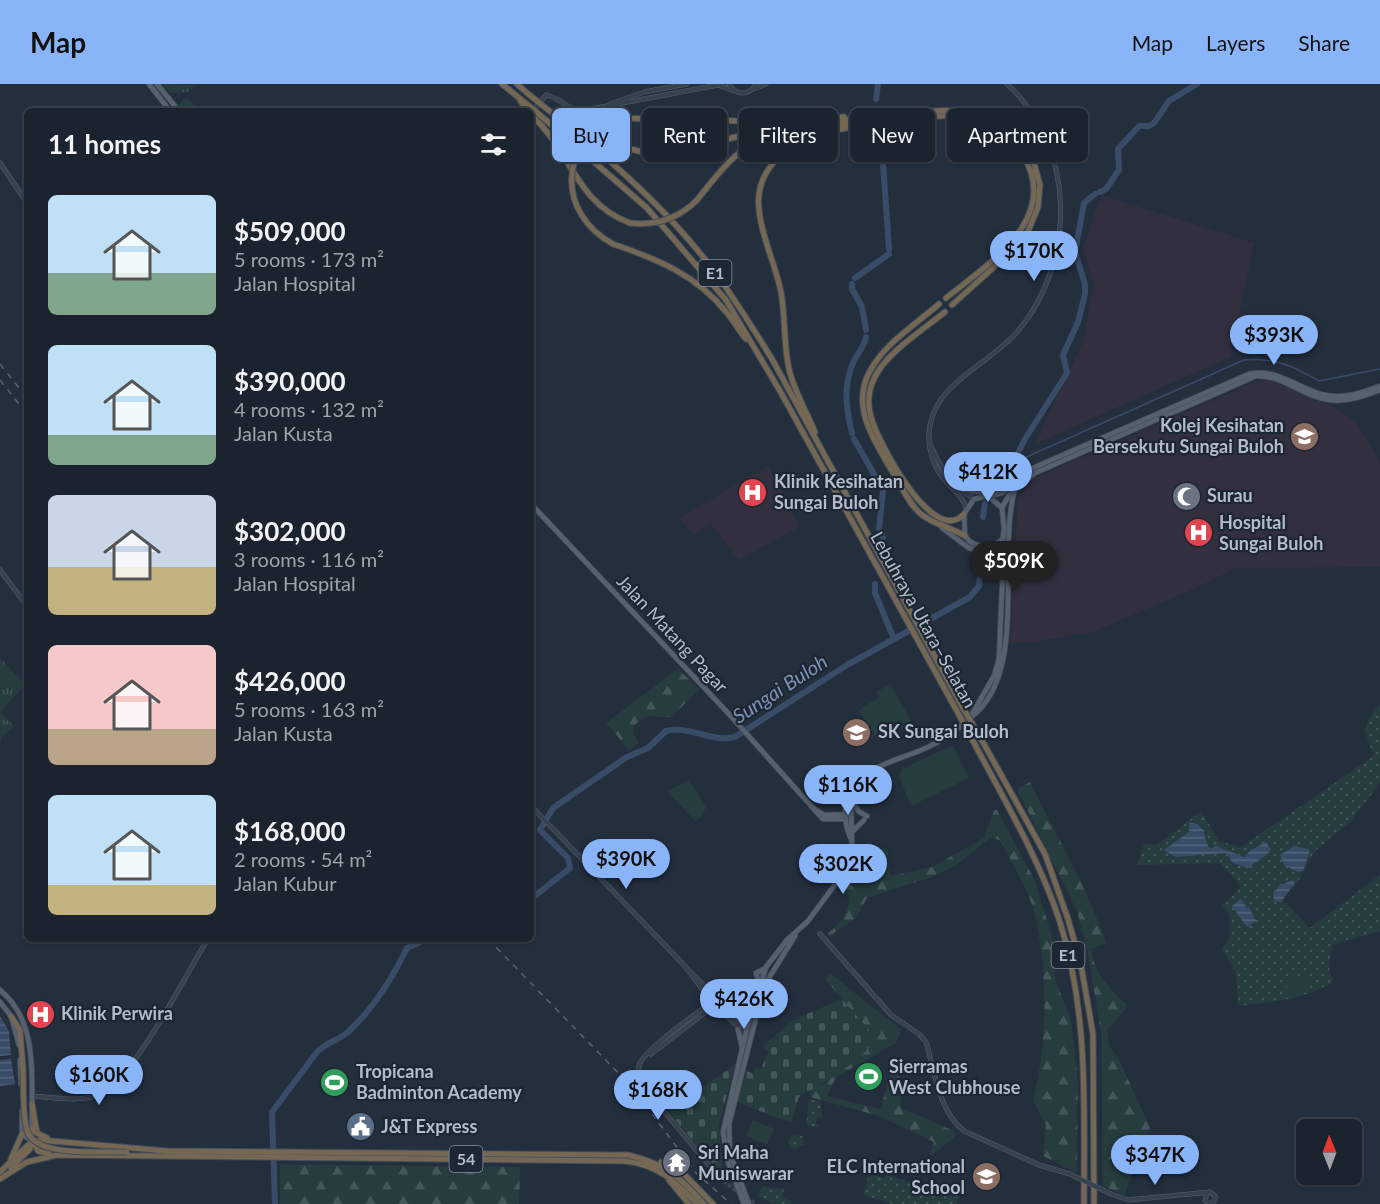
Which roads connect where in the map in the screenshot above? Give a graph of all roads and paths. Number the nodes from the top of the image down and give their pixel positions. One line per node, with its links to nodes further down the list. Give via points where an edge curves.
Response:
1 (149, 84): 13 (main road)
2 (157, 84): 14 (main road)
3 (502, 84): 15 (highway, Lebuhraya Utara–Selatan / E1)
4 (517, 84): 17 (highway, Lebuhraya Utara–Selatan / E1, bridge)
5 (687, 84): 12 (street, via 644,92)
6 (729, 84): 11 (street)
7 (756, 84): 10 (street)
8 (766, 84): 10 (street)
9 (1007, 84): 40 (street, via 1034,112 1050,148 1059,183 1060,232 1052,266 1028,318 1006,345 944,396 930,424)
10 (752, 90): 11 (street)
11 (734, 91): 12 (street, via 717,85)
12 (604, 106): 16 (street, via 574,110 546,95)
13 (168, 108)
14 (177, 108)
15 (526, 108)
16 (534, 110)
17 (552, 113)
18 (534, 114): 22 (highway, Lebuhraya Utara–Selatan / E1, bridge)
19 (534, 116): 22 (highway)
20 (850, 117): 37 (highway, bridge, via 740,121 618,118 595,130 574,163 571,178 576,206 586,224 599,237 660,260 689,276 728,313)
21 (850, 119): 25 (highway, via 774,127 685,150 647,153)
22 (544, 122): 23 (highway, bridge, via 596,205 611,216 644,224 662,222 683,212 740,153 766,138 808,128); 37 (highway, Lebuhraya Utara–Selatan / E1, via 639,200 668,230 726,300)
23 (850, 125)
24 (850, 127): 41 (highway, via 824,131 784,151 759,195 759,216 782,306 790,372)
25 (630, 149)
26 (610, 162): 41 (highway, Lebuhraya Utara–Selatan / E1, via 650,199 713,270 772,359)
27 (1027, 162): 31 (highway, via 1034,192 1032,208 1018,236)
28 (1034, 162): 33 (highway, via 1040,185 1038,207 1025,239)
29 (0, 163): 30 (street)
30 (24, 199)
31 (946, 298)
32 (939, 304): 35 (highway)
33 (952, 305)
34 (945, 312): 36 (highway)
35 (905, 333): 36 (highway); 49 (highway, via 869,372 864,411 875,441 910,502)
36 (911, 340): 47 (highway, via 876,375 868,398 871,417 915,500 946,520 956,520)
37 (754, 347): 57 (highway, Lebuhraya Utara–Selatan / E1)
38 (1380, 386): 42 (main road, via 1359,394 1332,396 1278,374 1249,374 1033,468)
39 (1380, 390): 42 (main road, via 1328,400 1280,380 1256,376)
40 (930, 443): 43 (street, via 941,467); 47 (street, via 938,474 960,495)
41 (832, 470): 57 (highway, Lebuhraya Utara–Selatan / E1)
42 (1015, 485): 43 (main road, via 992,492); 44 (main road); 48 (main road); 50 (main road)
43 (959, 488): 45 (street)
44 (989, 497): 45 (main road); 48 (main road)
45 (974, 499): 47 (main road)
46 (534, 507): 61 (main road, Jalan Matang Pagar)
47 (965, 511): 51 (main road)
48 (1003, 511): 50 (main road); 52 (main road)
49 (938, 525): 51 (highway); 55 (main road, via 969,548 994,559)
50 (1010, 529): 55 (main road)
51 (965, 536): 53 (main road, via 972,543)
52 (1003, 539): 53 (main road); 55 (main road)
53 (989, 546): 55 (main road, via 1000,558)
54 (0, 570): 56 (street)
55 (1006, 574): 58 (main road, via 999,658 994,676 972,714 933,745 874,768)
56 (24, 602)
57 (907, 613): 111 (highway, Lebuhraya Utara–Selatan / E1, bridge, via 920,645 1034,857 1059,919 1080,1024); 112 (highway, Lebuhraya Utara–Selatan / E1, bridge, via 927,642 1045,855 1081,965 1093,1034)
58 (860, 778): 59 (main road); 60 (main road, via 853,783)
59 (852, 798): 64 (main road); 65 (main road, via 865,818)
60 (846, 801): 63 (main road, via 840,810); 64 (main road)
61 (813, 808): 63 (main road, Jalan Matang Pagar); 64 (main road, via 823,819)
62 (534, 809): 71 (street)
63 (827, 816): 64 (main road)
64 (849, 817): 65 (main road); 66 (main road)
65 (853, 831): 66 (main road)
66 (852, 841): 67 (main road, via 845,871)
67 (796, 932): 70 (main road); 72 (main road)
68 (820, 934): 104 (street, bridge, via 891,1015 926,1042 946,1109 964,1131 1128,1200)
69 (205, 942): 87 (street, via 131,1068 112,1086 93,1097)
70 (782, 956): 73 (main road); 84 (main road, via 764,986)
71 (685, 966): 76 (street); 78 (street)
72 (766, 967): 73 (main road); 74 (main road, via 756,973)
73 (762, 977): 74 (main road)
74 (759, 986): 80 (main road)
75 (0, 990): 87 (main road, via 25,1024)
76 (708, 997): 78 (street); 79 (street)
77 (0, 1002): 82 (main road)
78 (715, 1002): 79 (street); 81 (street); 83 (street); 86 (street)
79 (705, 1008): 86 (street)
80 (751, 1012): 81 (main road, via 744,1019); 84 (main road)
81 (731, 1014): 84 (street)
82 (11, 1016): 90 (main road, via 19,1044); 98 (highway, bridge, via 20,1030 26,1129 35,1143 49,1149)
83 (738, 1029): 84 (street); 85 (main road)
84 (748, 1033): 85 (main road); 110 (main road, via 729,1124 730,1153)
85 (742, 1052): 110 (main road, via 723,1132 728,1162)
86 (645, 1058): 102 (street, via 639,1069 642,1084)
87 (32, 1096): 88 (main road)
88 (32, 1104): 89 (main road); 92 (highway, via 37,1133)
89 (32, 1129): 90 (main road, via 29,1138); 93 (highway)
90 (22, 1134): 99 (highway)
91 (40, 1140): 92 (highway, 54); 93 (highway, 54); 96 (highway, via 35,1146 38,1151)
92 (54, 1140): 94 (highway, 54)
93 (31, 1142): 99 (highway); 101 (highway, via 21,1158)
94 (268, 1153): 95 (highway, 54); 98 (highway, 54)
95 (282, 1154): 97 (highway, 54); 100 (highway, 54, via 624,1161)
96 (57, 1155): 98 (highway, 54); 101 (highway, 54, via 36,1159)
97 (628, 1155): 108 (highway, 54, via 670,1171); 109 (highway, via 669,1165 684,1174)
98 (162, 1156)
99 (9, 1163): 101 (highway)
100 (650, 1167): 106 (highway, via 671,1182); 107 (highway, 54, via 675,1181)
101 (0, 1176)
102 (719, 1178)
103 (1207, 1193): 104 (street); 105 (street); 113 (street, via 1215,1195)
104 (1195, 1194): 105 (street)
105 (1205, 1202): 113 (street)
106 (689, 1204)
107 (697, 1204)
108 (704, 1204)
109 (713, 1204)
110 (747, 1204)
111 (1084, 1204)
112 (1094, 1204)
113 (1213, 1204)

